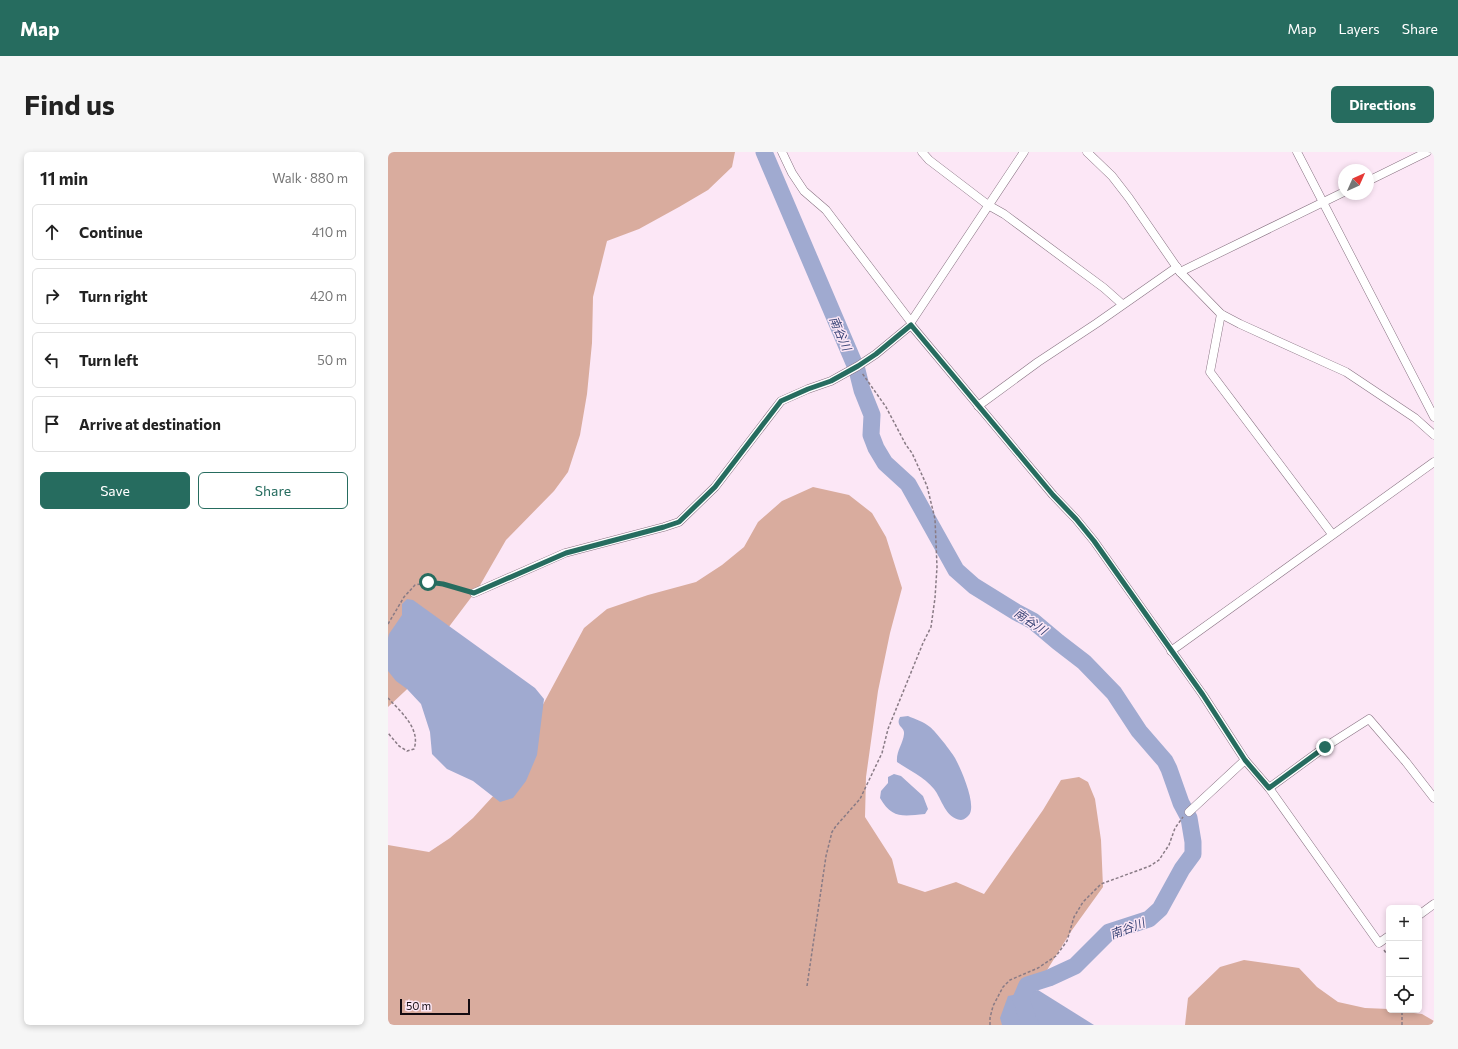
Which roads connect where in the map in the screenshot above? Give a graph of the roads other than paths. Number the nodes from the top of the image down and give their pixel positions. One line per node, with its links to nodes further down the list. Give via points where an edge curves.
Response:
1 (782, 152): 10 (street, via 804,191 826,210 911,322)
2 (922, 152): 10 (street)
3 (1024, 152): 10 (street)
4 (1087, 152): 11 (street, via 1112,176)
5 (1297, 152): 9 (street)
6 (1427, 152): 7 (street)
7 (1374, 177)
8 (1338, 195): 9 (street)
9 (1324, 202): 11 (street); 15 (street)
10 (988, 205): 12 (street, via 1004,214)
11 (1179, 269): 12 (street); 13 (street)
12 (1122, 304): 14 (street)
13 (1221, 314): 16 (street, via 1346,372 1415,418); 18 (street, via 1210,372)
14 (978, 406): 19 (street, via 911,325 858,366 831,381 781,401 715,487 679,522 566,553); 20 (street, via 1094,541)
15 (1434, 417)
16 (1434, 435)
17 (1434, 462): 18 (street)
18 (1332, 534): 20 (street)
19 (474, 593)
20 (1171, 651): 21 (street)
21 (1245, 760): 22 (street); 24 (street)
22 (1269, 788): 23 (street, via 1369,719); 27 (street, via 1379,943)
23 (1434, 798)
24 (1189, 812)
25 (1434, 904): 26 (street)
26 (1422, 913)
27 (1386, 938)

